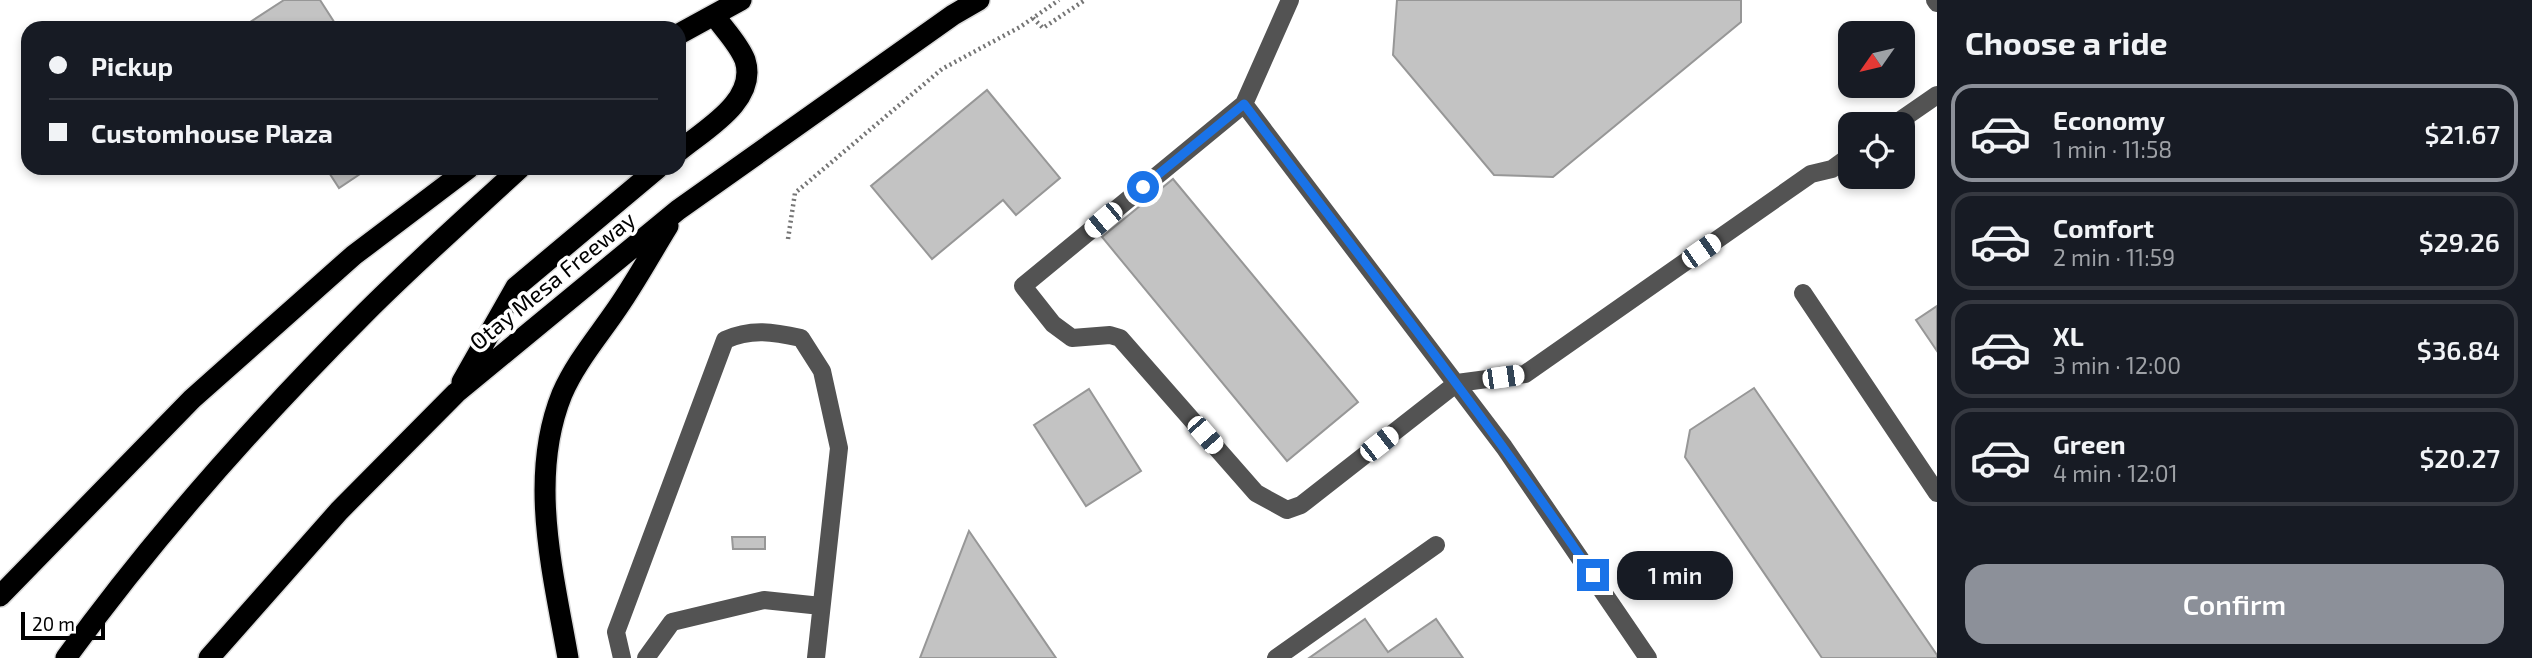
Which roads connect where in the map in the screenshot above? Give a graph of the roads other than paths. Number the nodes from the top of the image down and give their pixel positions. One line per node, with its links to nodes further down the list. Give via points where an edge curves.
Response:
1 (730, 0): 5 (street)
2 (741, 0): 5 (highway)
3 (979, 0): 16 (highway, Otay Mesa Freeway)
4 (1290, 0): 9 (street)
5 (718, 7): 6 (highway); 7 (highway); 11 (highway, via 745,60 746,74 732,108)
6 (686, 29)
7 (686, 36)
8 (1937, 95): 10 (street)
9 (1244, 104): 18 (street); 18 (street, via 1023,286 1034,301 1072,338 1120,338 1256,493 1287,510 1301,505)
10 (1912, 112)
11 (686, 145)
12 (1838, 165): 18 (street, via 1811,174 1525,374)
13 (461, 175): 22 (highway, via 354,255 192,399)
14 (513, 175): 24 (highway, via 365,313 234,452 106,603)
15 (650, 175): 19 (highway, via 516,287)
16 (678, 210): 19 (highway, Otay Mesa Freeway); 26 (highway, via 581,358 551,429 545,460 545,507)
17 (1803, 293): 20 (street)
18 (1457, 383): 31 (street)
19 (456, 393): 25 (highway, Otay Mesa Freeway, via 339,511)
20 (1937, 494)
21 (1436, 545): 30 (street)
22 (0, 596)
23 (821, 606): 27 (street, via 839,448 822,372 801,338 768,330 736,335 725,340 616,632); 28 (street, via 764,600 672,622); 29 (street)
24 (66, 658)
25 (209, 658)
26 (568, 658)
27 (622, 658)
28 (646, 658)
29 (816, 658)
30 (1276, 658)
31 (1648, 658)

